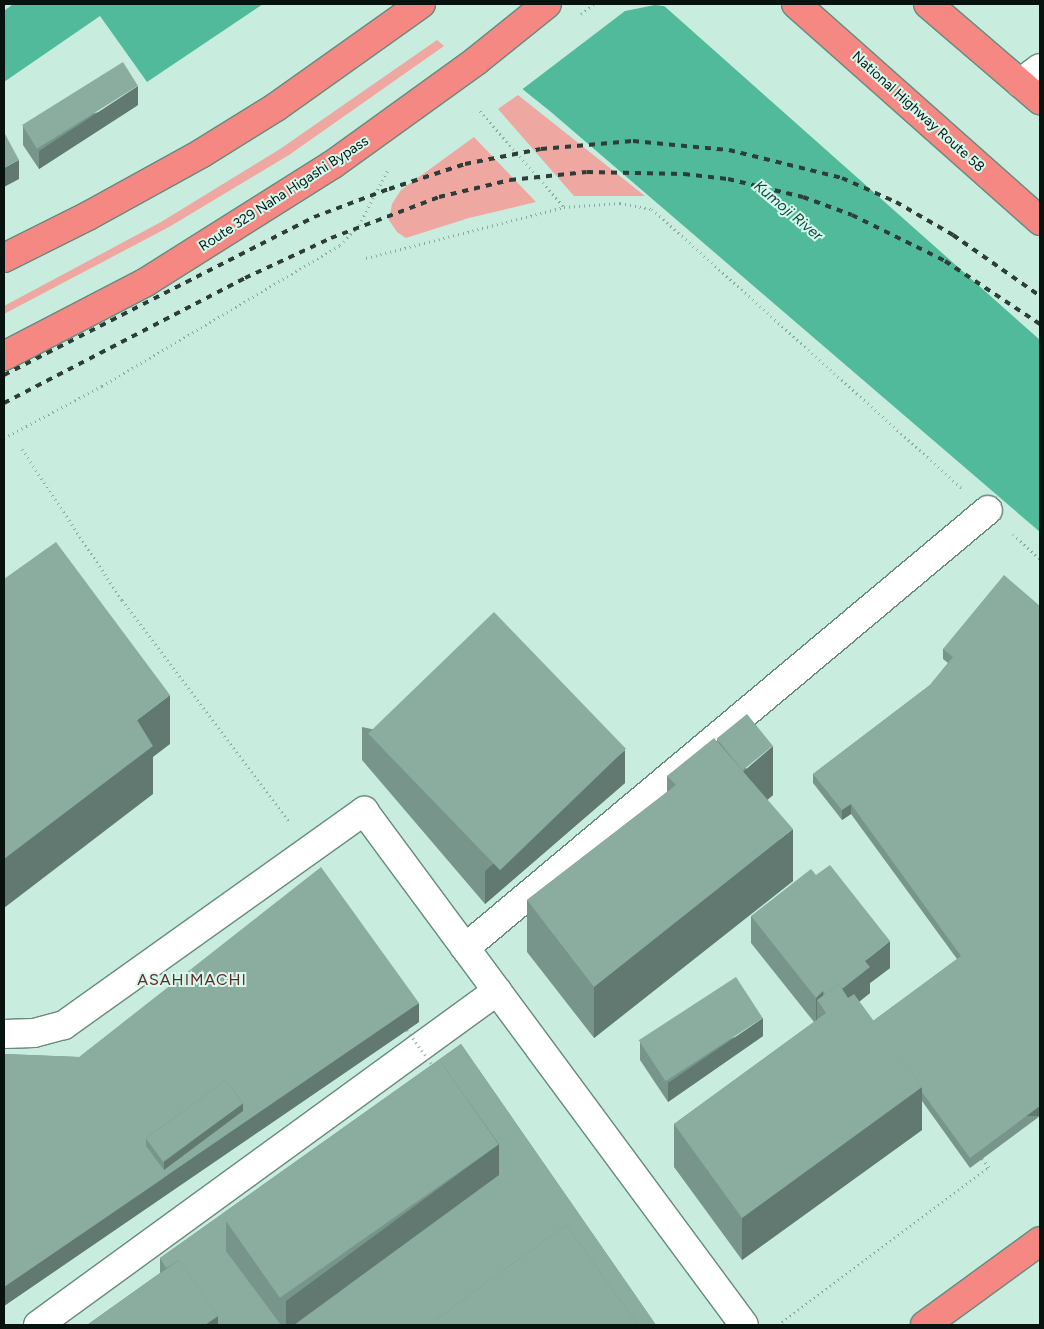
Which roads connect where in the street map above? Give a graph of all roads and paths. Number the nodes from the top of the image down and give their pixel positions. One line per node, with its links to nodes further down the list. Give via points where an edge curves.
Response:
1 (547, 4): 12 (highway, Route 329 Naha Higashi Bypass, via 332,165 146,282)
2 (796, 4): 9 (highway, National Highway Route 58)
3 (928, 4): 5 (highway)
4 (416, 8): 10 (highway, via 276,107 202,153)
5 (1034, 84)
6 (480, 111): 8 (path)
7 (390, 166): 13 (path, via 376,186 359,225 340,245 102,386)
8 (564, 207): 11 (path); 15 (path, via 620,203 652,209)
9 (1040, 221)
10 (4, 258)
11 (366, 258)
12 (4, 356)
13 (4, 438)
14 (22, 448): 17 (path, via 122,600)
15 (988, 510): 16 (path); 18 (street)
16 (1040, 559)
17 (309, 849): 18 (street, via 364,811); 21 (street, via 64,1025)
18 (465, 948): 19 (street)
19 (497, 991): 25 (street); 26 (street)
20 (407, 1030): 22 (path, bridge)
21 (4, 1034)
22 (437, 1070)
23 (978, 1152): 27 (path, via 989,1167)
24 (1040, 1241): 28 (highway)
25 (38, 1325)
26 (744, 1325)
27 (777, 1325)
28 (925, 1325)

